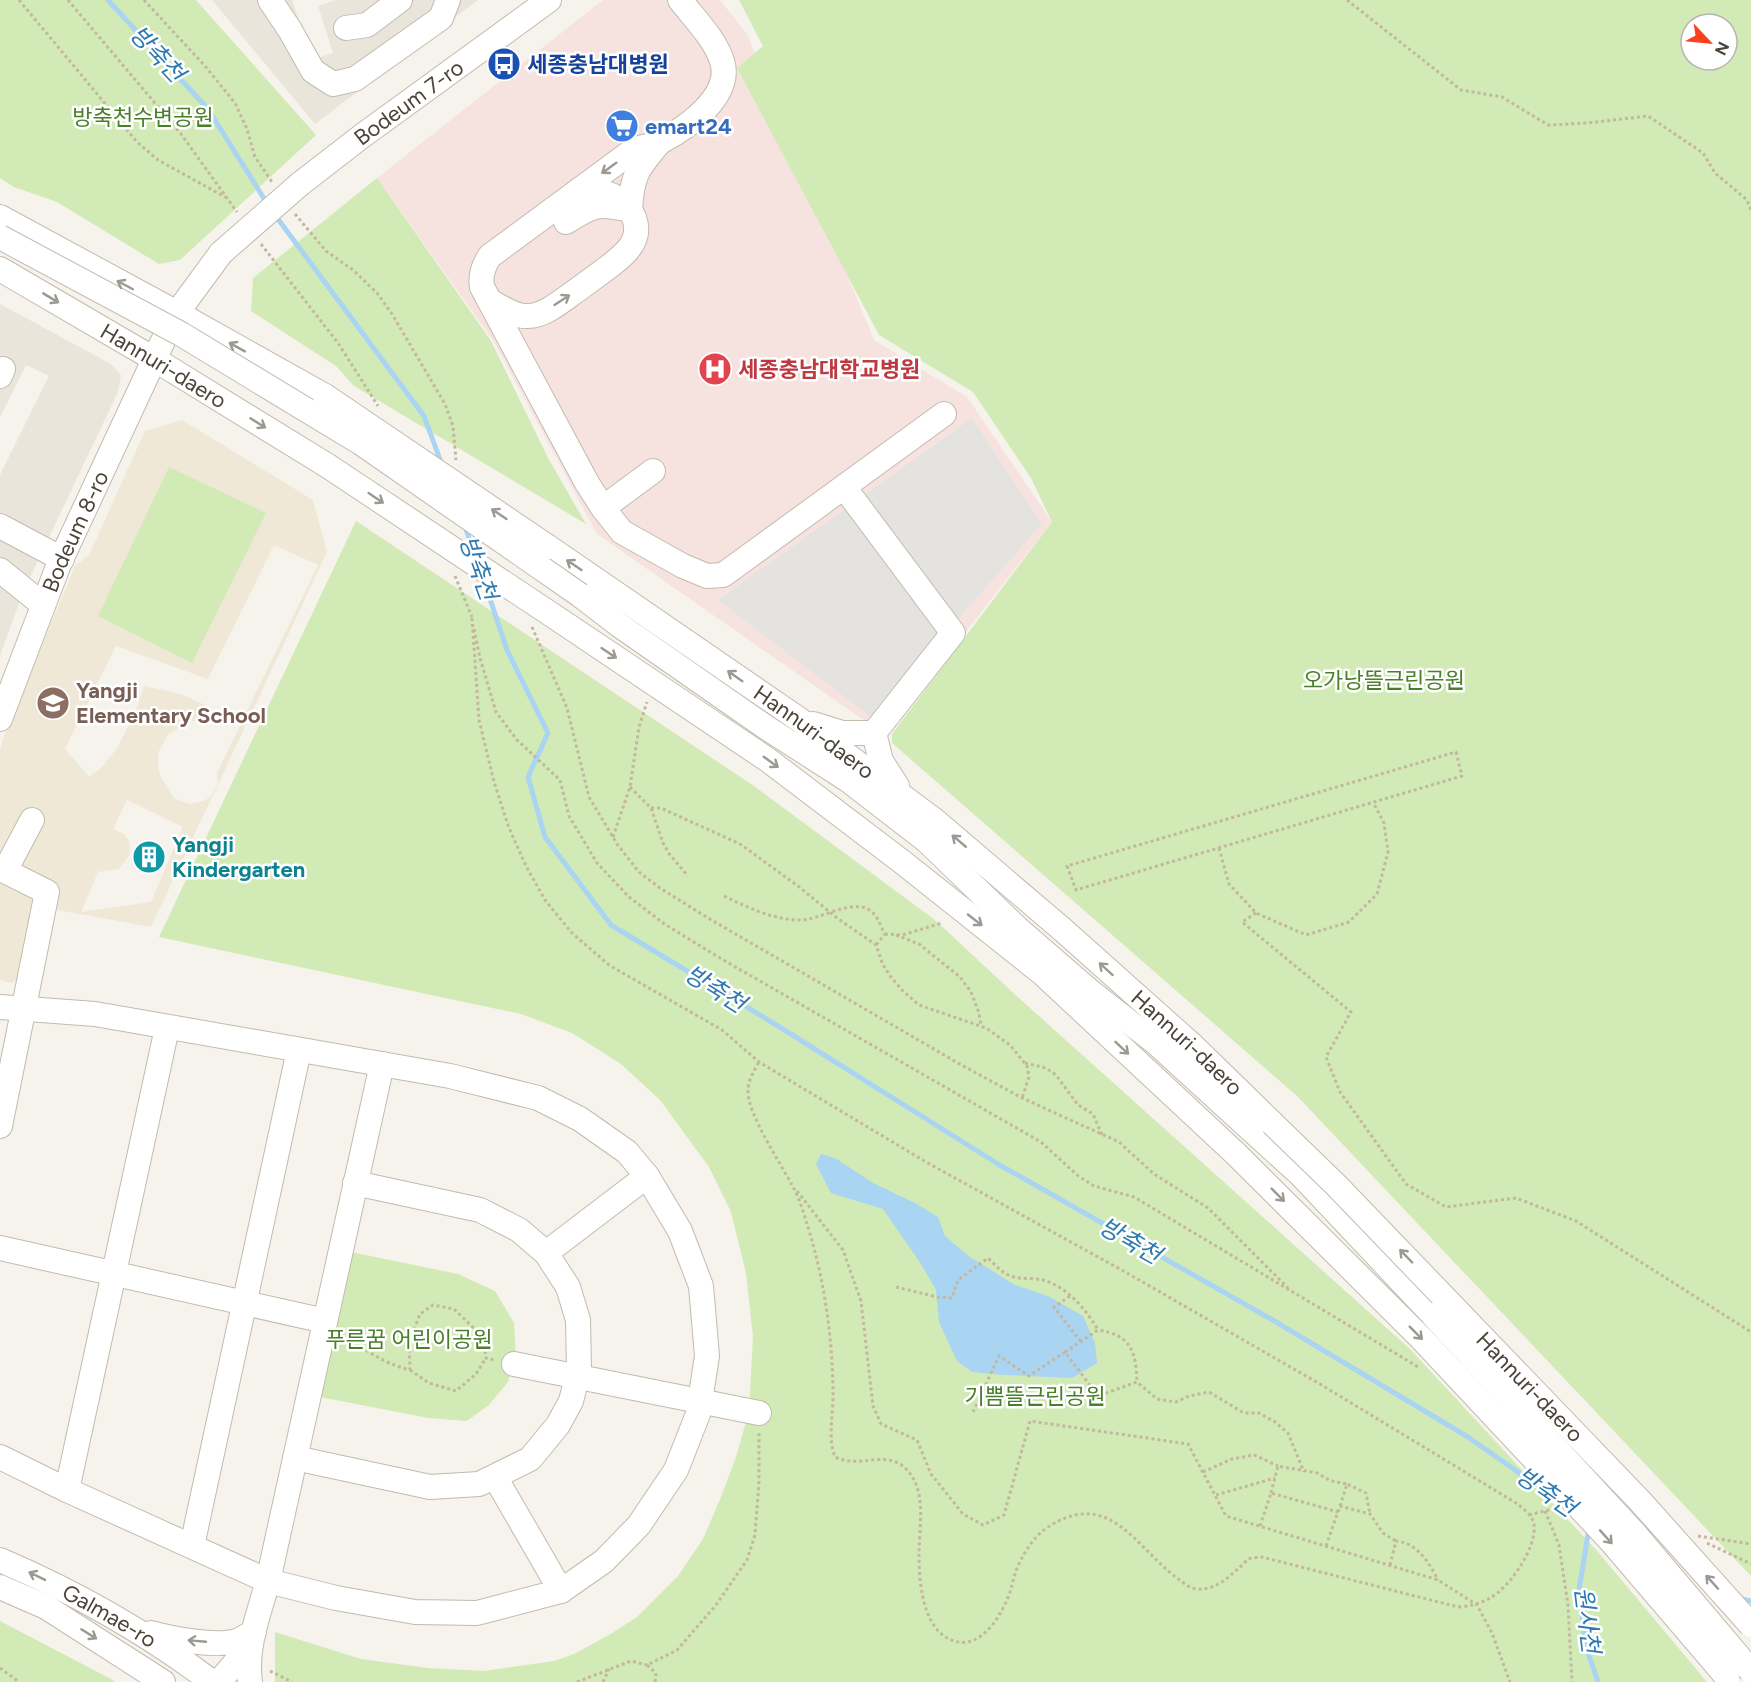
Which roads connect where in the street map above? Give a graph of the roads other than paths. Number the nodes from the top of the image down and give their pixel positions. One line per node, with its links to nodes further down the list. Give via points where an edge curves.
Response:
1 (270, 0): 3 (street, via 313,71 333,84 355,79 441,18)
2 (400, 0): 6 (street, via 367,25)
3 (448, 0)
4 (549, 0): 15 (street, Bodeum 7-ro, bridge, via 300,184 221,253)
5 (680, 0): 7 (street, via 713,44 724,71 720,89 705,110)
6 (346, 28)
7 (661, 141): 8 (street, one-way to 8, via 635,149); 9 (street, via 637,169)
8 (579, 190): 9 (street, via 616,197); 14 (street, via 490,256 481,279)
9 (630, 210): 11 (street, via 597,206); 16 (street, one-way to 9, via 629,248 636,234)
10 (0, 218): 15 (street, one-way to 10)
11 (566, 222)
12 (0, 237): 62 (street, bridge, via 181,333 351,437 735,706 848,780 927,841 1017,928 1155,1042 1302,1176 1635,1534)
13 (0, 269): 17 (street, Hannuri-daero, one-way to 17)
14 (490, 301): 16 (street, via 526,317); 18 (street)
15 (177, 313): 17 (street); 28 (street, Hannuri-daero, one-way to 15, bridge, via 324,396)
16 (539, 315): 18 (street, via 530,327 529,341)
17 (157, 353): 24 (street, Bodeum 8-ro); 63 (street, Hannuri-daero, one-way to 63, bridge, via 768,760 1042,973 1236,1154 1439,1357 1610,1540)
18 (547, 404): 22 (street)
19 (944, 414): 21 (street)
20 (653, 471): 22 (street)
21 (844, 487): 22 (street, via 723,575 707,576 673,561 622,532); 29 (street, via 953,633)
22 (603, 508)
23 (0, 526): 24 (street)
24 (62, 559): 26 (street, Bodeum 8-ro)
25 (0, 570): 26 (street)
26 (43, 605): 27 (street, Bodeum 8-ro)
27 (0, 718)
28 (797, 718): 29 (street, via 842,733); 30 (street, Hannuri-daero)
29 (874, 733): 30 (street, via 881,761)
30 (905, 798): 59 (street, Hannuri-daero, one-way to 30, bridge, via 1640,1501 1336,1185 1192,1046 1063,930)
31 (32, 820): 32 (street)
32 (3, 876): 34 (street, via 47,892)
33 (0, 1006): 34 (street)
34 (24, 1010): 35 (street, via 95,1014); 38 (street)
35 (167, 1028): 36 (street); 43 (street)
36 (299, 1050): 37 (street); 44 (street)
37 (382, 1064): 39 (street, via 538,1098 580,1119 627,1152); 40 (street)
38 (0, 1126)
39 (647, 1176): 42 (street); 48 (street, via 681,1231 701,1286 707,1356)
40 (356, 1184): 42 (street, via 480,1210 519,1230); 45 (street)
41 (0, 1248): 43 (street)
42 (546, 1252): 47 (street, via 568,1287 578,1320)
43 (114, 1274): 44 (street); 53 (street)
44 (244, 1303): 45 (street); 54 (street)
45 (326, 1321): 51 (street)
46 (514, 1364): 47 (street)
47 (577, 1377): 48 (street); 52 (street, via 571,1401 558,1425 530,1459)
48 (700, 1401): 49 (street); 58 (street, via 676,1470 639,1525 604,1561)
49 (759, 1413)
50 (0, 1457): 53 (street)
51 (295, 1458): 52 (street, via 430,1487 479,1484); 56 (street)
52 (495, 1477): 58 (street)
53 (67, 1490): 54 (street)
54 (192, 1546): 56 (street)
55 (0, 1560): 60 (street, Galmae-ro, one-way to 55, via 59,1587)
56 (268, 1581): 58 (street, via 415,1612 477,1613); 61 (street)
57 (0, 1587): 64 (street, Galmae-ro, one-way to 64, via 46,1607)
58 (561, 1591)
59 (1751, 1625)
60 (134, 1629): 61 (street, one-way to 60, via 236,1641 208,1642); 65 (street, Galmae-ro)
61 (254, 1632): 66 (street, via 246,1650); 67 (street)
62 (1751, 1671)
63 (1729, 1679)
64 (163, 1682)
65 (212, 1682)
66 (219, 1682)
67 (250, 1682)

